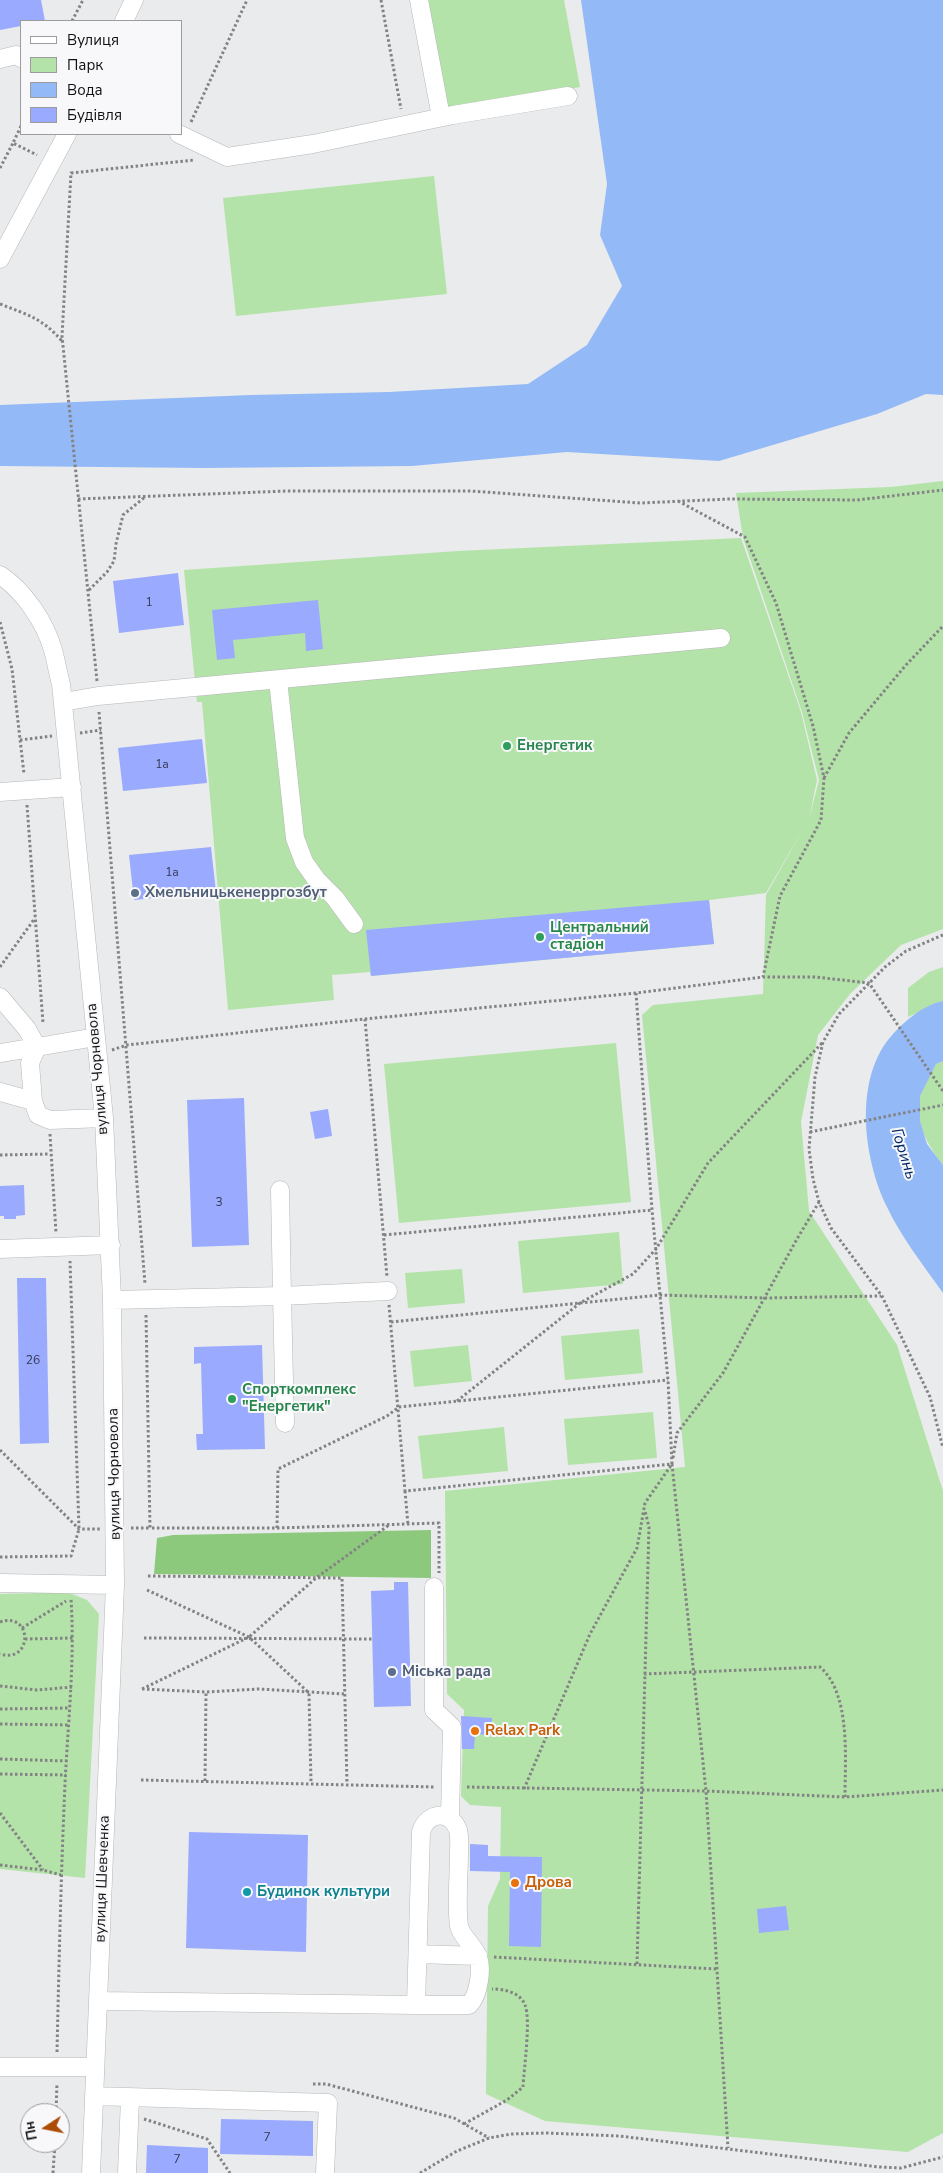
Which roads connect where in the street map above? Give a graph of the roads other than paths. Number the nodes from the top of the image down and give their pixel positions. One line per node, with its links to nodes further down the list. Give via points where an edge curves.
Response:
1 (134, 0): 3 (street)
2 (418, 0): 7 (street)
3 (124, 20)
4 (20, 58): 5 (street)
5 (0, 59)
6 (568, 96): 7 (street)
7 (442, 117): 9 (street, via 313,144 227,157)
8 (66, 135): 10 (street)
9 (181, 135)
10 (0, 259)
11 (0, 575): 14 (street, вулиця Чорновола, via 29,604 43,627 53,649)
12 (721, 638): 13 (street)
13 (278, 680): 14 (street); 17 (street, via 295,838 304,862)
14 (63, 702): 15 (street, вулиця Чорновола)
15 (72, 787): 16 (street); 19 (street, вулиця Чорновола)
16 (0, 792)
17 (354, 924)
18 (0, 997): 20 (street, via 27,1029)
19 (96, 1037): 20 (street); 24 (street, вулиця Чорновола)
20 (37, 1048): 21 (street); 23 (street, via 30,1063)
21 (0, 1053)
22 (0, 1092): 23 (street)
23 (33, 1100): 24 (street, via 38,1115 50,1120)
24 (104, 1118): 26 (street, вулиця Чорновола)
25 (280, 1190): 29 (street)
26 (111, 1246): 27 (street); 30 (street, вулиця Чорновола)
27 (0, 1249)
28 (388, 1291): 29 (street)
29 (282, 1296): 30 (street); 31 (street)
30 (112, 1300): 33 (street, вулиця Чорновола)
31 (285, 1423)
32 (0, 1584): 33 (street)
33 (115, 1584): 38 (street, вулиця Шевченка)
34 (434, 1587): 35 (street, via 434,1710 452,1727)
35 (450, 1819): 36 (street, via 434,1815 427,1820 421,1832); 37 (street, via 459,1832 459,1928)
36 (418, 1954): 37 (street); 39 (street)
37 (478, 1956): 39 (street, via 479,1989 469,2005)
38 (98, 2000): 39 (street); 41 (street, вулиця Шевченка)
39 (416, 2005)
40 (0, 2067): 41 (street)
41 (95, 2067): 42 (street, вулиця Шевченка)
42 (94, 2096): 43 (street); 44 (street, вулиця Шевченка)
43 (129, 2106): 45 (street); 46 (street, via 328,2103)
44 (92, 2173)
45 (127, 2173)
46 (325, 2173)

